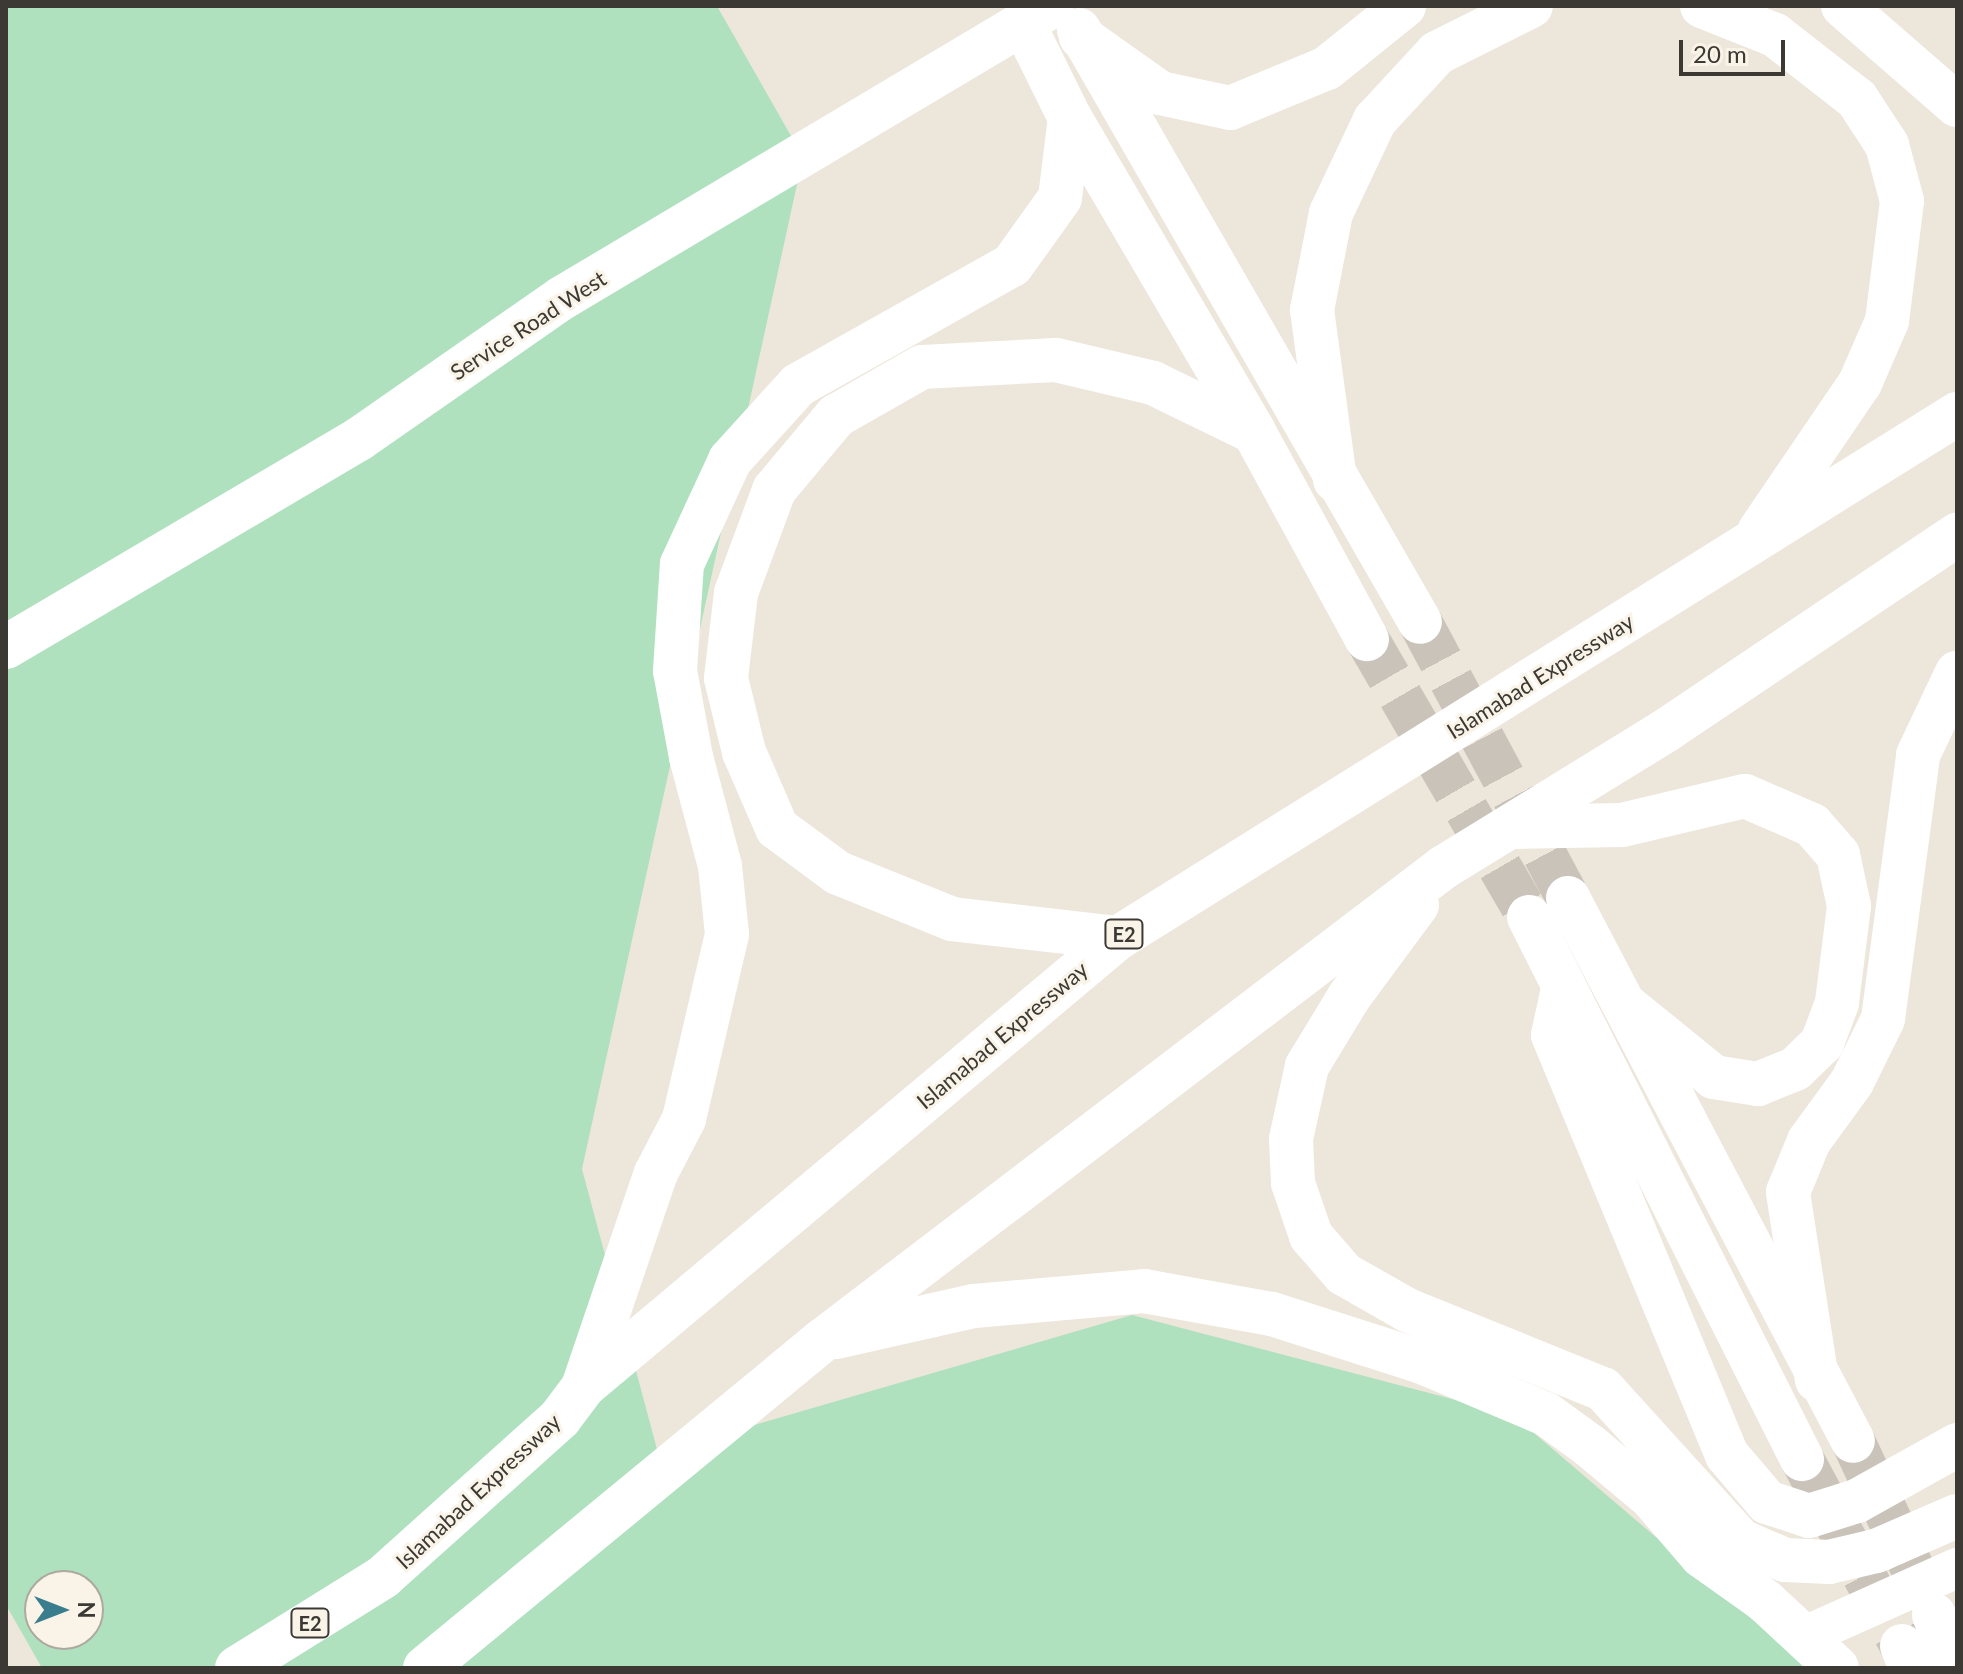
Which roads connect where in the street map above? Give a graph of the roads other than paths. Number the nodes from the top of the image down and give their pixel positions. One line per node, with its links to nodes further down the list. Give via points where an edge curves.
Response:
1 (1404, 6): 5 (main road, via 1327,68 1230,108 1160,93)
2 (1531, 6): 10 (main road, via 1437,53 1375,120 1331,213 1312,310)
3 (1702, 6): 12 (main road, via 1775,35 1857,99 1887,145 1902,201 1887,321 1860,383)
4 (1843, 6): 6 (main road)
5 (1056, 18): 7 (main road); 10 (main road, via 1249,319); 15 (main road, Service Road West, via 562,298 359,439)
6 (1957, 105)
7 (1070, 118): 9 (main road); 26 (main road, via 1060,198 1012,265 798,385 730,460 682,564 675,671 720,866 727,934 684,1119 656,1173)
8 (1957, 414): 12 (main road, Islamabad Expressway / E2)
9 (1254, 432): 14 (main road); 21 (main road, via 1153,383 1056,360 922,367 836,416 774,490 736,593 726,678 744,752 777,828 838,873 952,919)
10 (1335, 480): 13 (main road)
11 (1957, 535): 17 (main road, via 1665,731)
12 (1750, 545): 21 (main road, Islamabad Expressway / E2)
13 (1420, 622)
14 (1367, 639)
15 (6, 647)
16 (1957, 673): 25 (main road, via 1918,755 1883,1019 1852,1082 1809,1141 1788,1192)
17 (1509, 827): 18 (main road); 23 (main road, via 1622,825 1745,796 1812,825 1838,855 1849,906 1837,1003 1822,1043 1795,1069 1758,1084 1714,1077)
18 (1444, 867): 24 (main road); 30 (main road, via 1349,997 1307,1066 1291,1139 1293,1183 1311,1236 1344,1274 1407,1310 1603,1389 1741,1541 1785,1560 1829,1562 1876,1551)
19 (1568, 898): 23 (main road)
20 (1529, 917): 22 (main road)
21 (1118, 938): 26 (main road, Islamabad Expressway / E2)
22 (1563, 989): 28 (main road, via 1553,1035 1727,1455 1767,1502 1809,1516 1857,1501); 29 (main road)
23 (1624, 1004): 25 (main road)
24 (823, 1340): 33 (main road, via 974,1306 1144,1291 1272,1314 1422,1362 1546,1414 1651,1497 1702,1556); 34 (main road)
25 (1817, 1380): 27 (main road)
26 (583, 1387): 35 (main road, Islamabad Expressway / E2, via 560,1418 383,1577)
27 (1853, 1441)
28 (1957, 1445)
29 (1802, 1459)
30 (1957, 1516)
31 (1957, 1568): 33 (street)
32 (1934, 1615): 37 (main road)
33 (1805, 1636): 36 (main road)
34 (436, 1661)
35 (237, 1668)
36 (1837, 1668)
37 (1956, 1668)

